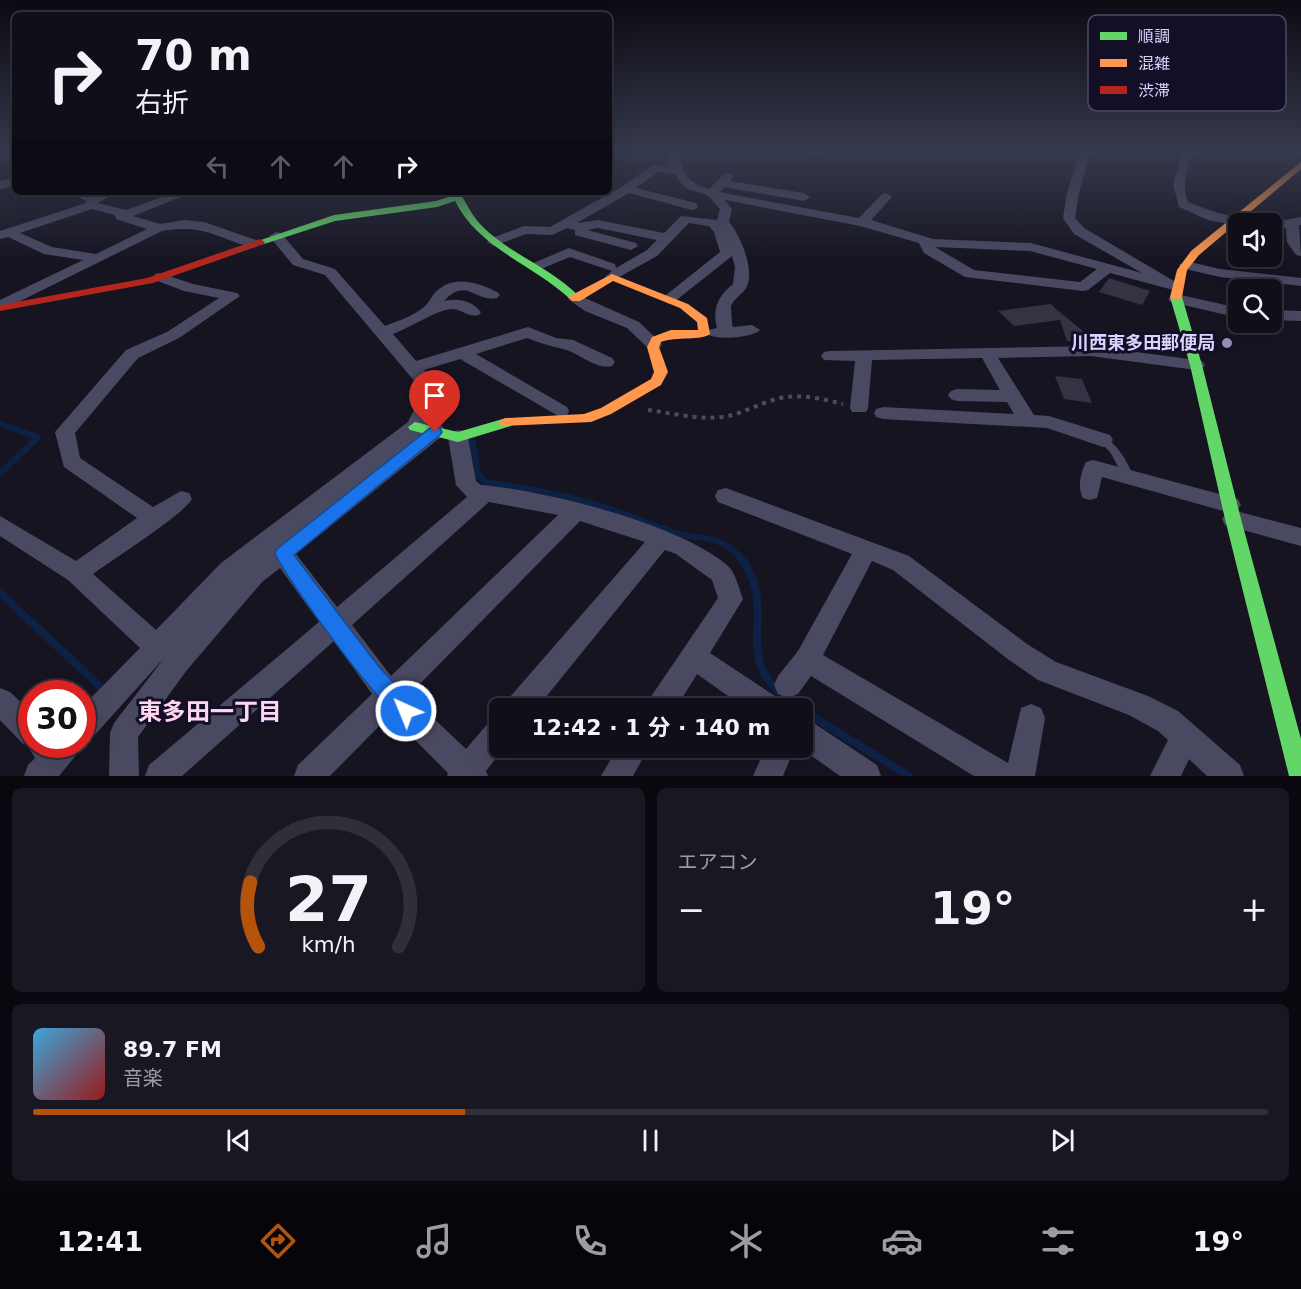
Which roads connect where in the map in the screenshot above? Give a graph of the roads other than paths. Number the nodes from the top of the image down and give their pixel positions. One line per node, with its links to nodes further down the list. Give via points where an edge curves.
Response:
1 (712, 188): 16 (street)
2 (716, 188): 52 (street, via 726,209 723,222 732,233 742,267 740,286 727,296 721,317)
3 (725, 188): 15 (street)
4 (744, 188): 15 (street, via 805,195)
5 (1074, 188): 40 (street, via 1069,218 1079,231)
6 (1177, 188): 19 (street, via 1183,204)
7 (1273, 188): 17 (street)
8 (627, 189): 16 (street); 22 (street)
9 (79, 195): 14 (street)
10 (105, 195): 14 (street)
11 (179, 195): 18 (street)
12 (460, 195): 26 (street, via 436,204 334,218); 29 (street, via 459,205 472,223)
13 (886, 197): 20 (street)
14 (92, 202): 18 (street); 25 (street)
15 (796, 210): 20 (street)
16 (689, 212): 27 (street); 43 (street, via 713,223 727,253)
17 (1243, 213)
18 (126, 214): 24 (street, via 121,216)
19 (1228, 220)
20 (862, 222): 28 (street)
21 (1296, 222): 32 (street, via 1294,242)
22 (563, 225): 27 (street, via 598,224); 29 (street, via 552,231 524,230); 31 (street)
23 (1228, 225): 34 (street)
24 (159, 228): 30 (street, via 204,226); 33 (street)
25 (5, 234): 33 (street, via 49,251)
26 (276, 236): 30 (street); 51 (street, via 298,262 330,272)
27 (667, 238): 37 (street, via 652,253)
28 (925, 241): 36 (street, via 1031,247); 36 (street, via 929,250 970,274 1083,287)
29 (494, 242): 35 (street)
30 (254, 244): 38 (street)
31 (631, 246)
32 (1301, 252)
33 (98, 258): 44 (street)
34 (1186, 265): 39 (street); 40 (street)
35 (536, 267): 37 (street, via 569,252); 42 (street, via 557,279)
36 (1108, 268): 40 (street)
37 (611, 272): 42 (street); 43 (street)
38 (160, 277): 44 (street); 78 (street, via 189,288 231,296 173,335 132,354 65,432 70,462)
39 (1301, 282)
40 (1176, 293): 46 (street); 60 (street)
41 (492, 295): 45 (street, via 473,285 455,287 437,298)
42 (576, 299): 54 (street, via 633,325)
43 (669, 299): 53 (street, via 703,321)
44 (0, 307)
45 (434, 307): 47 (street, via 457,303); 51 (street)
46 (1228, 310)
47 (473, 312)
48 (1282, 315): 49 (street)
49 (1301, 316)
50 (752, 330): 52 (street)
51 (383, 332): 61 (street)
52 (727, 332): 53 (street)
53 (704, 334): 54 (street, via 671,334)
54 (654, 344): 69 (street, via 661,372 656,382 606,411 586,419 505,423)
55 (462, 353): 59 (street, via 528,332); 61 (street); 65 (street)
56 (987, 353): 58 (street); 60 (street, via 1091,351); 63 (street)
57 (830, 356): 58 (street)
58 (864, 356): 64 (street)
59 (606, 362)
60 (1196, 365): 77 (street)
61 (413, 368): 68 (street, via 425,382)
62 (957, 395): 63 (street)
63 (1012, 396): 67 (street)
64 (859, 408)
65 (560, 411)
66 (883, 413): 67 (street)
67 (1028, 421): 70 (street, via 1048,422)
68 (425, 429): 69 (street); 82 (street)
69 (458, 437): 73 (street, via 466,485 475,492)
70 (1103, 440): 71 (lane, via 1114,450)
71 (1130, 478): 72 (street, via 1093,467); 77 (street)
72 (1090, 492)
73 (486, 493): 76 (street); 85 (street)
74 (726, 496): 83 (street)
75 (181, 499): 78 (street)
76 (575, 512): 81 (street); 90 (street)
77 (1231, 512): 80 (street); 114 (street)
78 (154, 519): 84 (street)
79 (0, 525): 84 (street)
80 (1301, 537)
81 (661, 539): 87 (street, via 684,548 721,574 731,599); 91 (street)
82 (277, 546): 85 (street); 86 (street, via 229,570); 104 (street, via 178,661 123,733)
83 (866, 550): 88 (street); 113 (street, via 901,563 1047,670 1138,705 1168,721)
84 (76, 573): 86 (street)
85 (334, 625): 90 (street); 105 (street)
86 (157, 647): 95 (street)
87 (693, 656): 92 (street); 93 (street)
88 (807, 660): 89 (street); 110 (street)
89 (788, 685)
90 (390, 696): 103 (street); 106 (street)
91 (527, 698)
92 (666, 698)
93 (754, 698)
94 (0, 701): 97 (street)
95 (96, 713)
96 (1030, 718): 111 (street)
97 (18, 719)
98 (813, 740): 109 (street)
99 (489, 745): 103 (street)
100 (1178, 750): 112 (street)
101 (628, 758): 107 (street)
102 (776, 758): 108 (street)
103 (467, 774)
104 (124, 776)
105 (160, 776)
106 (309, 776)
107 (616, 776)
108 (768, 776)
109 (866, 776)
110 (1002, 776)
111 (1020, 776)
112 (1165, 776)
113 (1229, 776)
114 (1300, 776)

